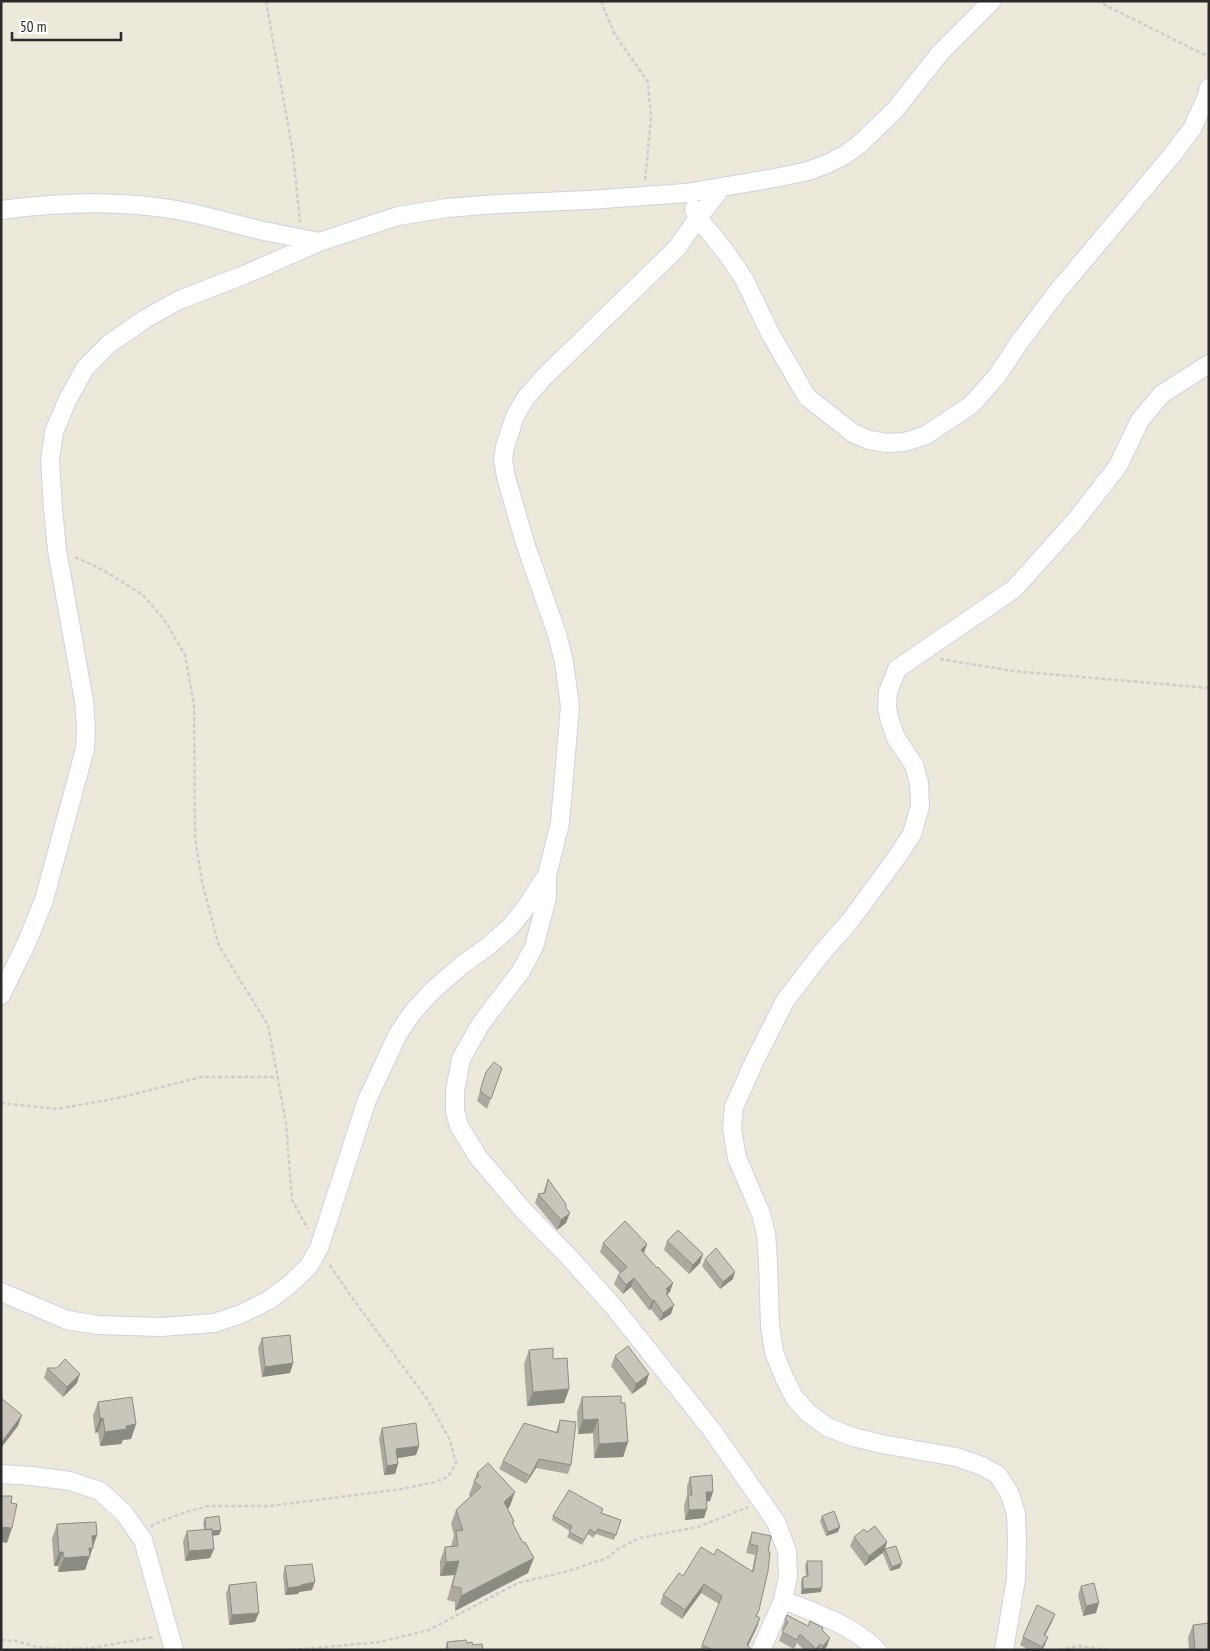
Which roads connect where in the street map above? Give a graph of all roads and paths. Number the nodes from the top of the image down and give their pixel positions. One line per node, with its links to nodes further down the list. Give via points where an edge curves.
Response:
1 (266, 1): 12 (path, via 293,153)
2 (602, 1): 9 (path, via 614,33 648,82 651,118)
3 (992, 1): 7 (street, via 940,53 895,110 861,143 827,164 808,171)
4 (1097, 1): 5 (path)
5 (1209, 57)
6 (1209, 88): 11 (street, via 1192,129 1058,292 997,376 971,405 926,435 905,442 869,440 853,432 807,397 744,279)
7 (722, 187): 8 (street); 11 (street)
8 (686, 193): 9 (street); 11 (street)
9 (644, 196): 13 (street, via 447,208 398,216)
10 (1, 210): 12 (street, via 102,203 143,206 202,215)
11 (698, 218): 18 (street, via 677,248 525,399 514,416 505,447 506,477 557,634 570,706 560,823)
12 (301, 238): 13 (street)
13 (319, 242): 15 (street, via 179,300 109,344 85,368 54,432 50,460)
14 (1209, 364): 16 (street, via 1162,394 1140,420 1118,466 1076,520 1014,589)
15 (58, 550): 19 (street, via 84,701 84,749 44,900); 20 (path, via 104,570 142,595 165,621 185,655 194,705 195,838 202,882 219,946 268,1025)
16 (916, 655): 17 (path, via 1013,671); 33 (street, via 897,669 888,692 887,708 896,738 914,765 919,783 920,806 912,834 850,921 785,1001 741,1089 734,1107 732,1129 737,1158 766,1234 774,1352 794,1397 827,1427 853,1437 956,1457 982,1466 998,1475 1010,1494 1016,1514 1016,1580)
17 (1209, 688)
18 (547, 875): 22 (street, via 509,928 432,991 412,1012 398,1034 366,1100); 25 (street, via 547,898 534,947 521,971 480,1025 461,1059 454,1091 459,1126 478,1157 510,1195 613,1306 711,1429)
19 (1, 995)
20 (279, 1078): 21 (path, via 202,1077 123,1097 57,1109); 22 (path, via 292,1200)
21 (1, 1103)
22 (319, 1248): 23 (street, via 309,1266 269,1300 214,1323 141,1327 67,1320); 26 (path, via 352,1299 427,1399 450,1440 456,1463 448,1477 402,1489 270,1506 208,1506 154,1524)
23 (1, 1292)
24 (1, 1474): 26 (street, via 70,1481 100,1491 124,1513)
25 (760, 1501): 27 (street, via 776,1522 787,1551 788,1577); 30 (path, via 698,1527 639,1538 607,1558 518,1583 430,1630 380,1642)
26 (143, 1540): 29 (street)
27 (784, 1600): 31 (street); 32 (street, via 845,1627)
28 (1, 1640): 29 (path, via 64,1649 113,1645 129,1640)
29 (172, 1642)
30 (292, 1650)
31 (761, 1650)
32 (877, 1650)
33 (1004, 1650)
34 (1059, 1650): 35 (path, via 1079,1646)
35 (1109, 1650)

